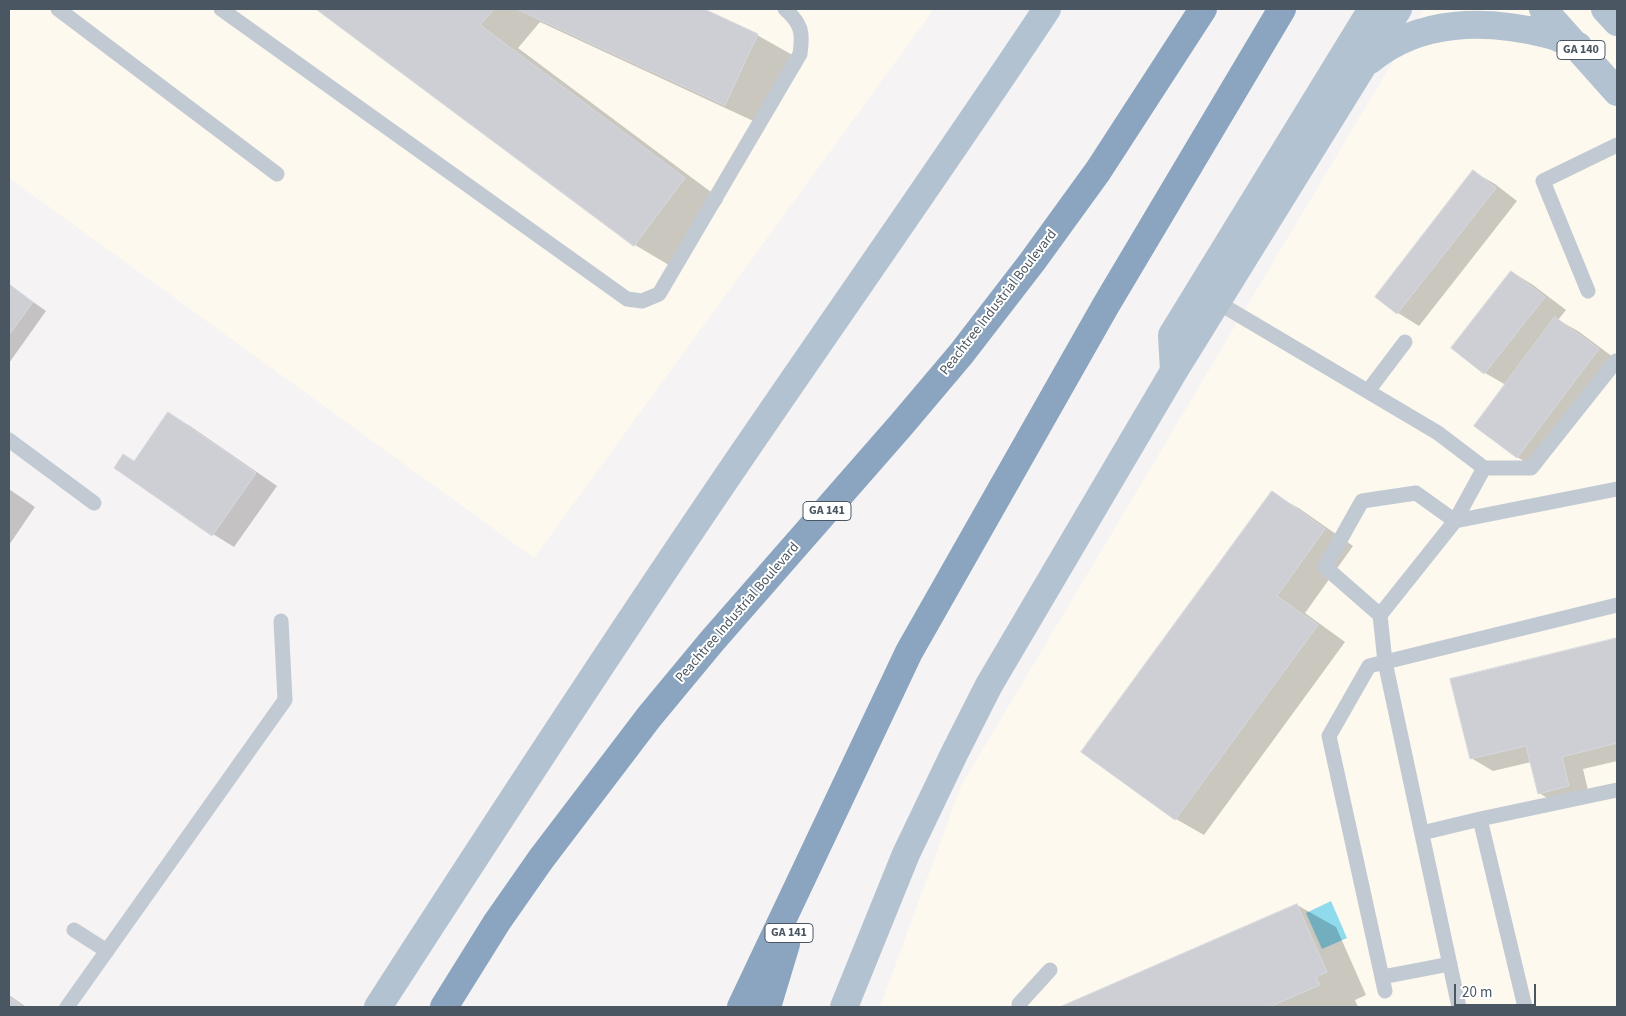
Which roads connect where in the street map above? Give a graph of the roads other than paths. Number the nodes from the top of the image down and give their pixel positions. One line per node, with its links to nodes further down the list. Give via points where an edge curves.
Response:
1 (58, 9): 16 (lane)
2 (221, 9): 3 (lane, via 627,298 642,301 659,294 800,54 802,35 797,18)
3 (785, 9)
4 (1047, 9): 41 (main road, via 535,763)
5 (1203, 9): 42 (highway, Peachtree Industrial Boulevard / GA 141, via 1098,171 1032,262 902,425 649,717 497,922)
6 (1282, 9): 35 (highway, GA 141, via 1106,305 909,652)
7 (1372, 9): 21 (main road, via 1172,335)
8 (1398, 9): 13 (main road)
9 (1543, 9): 12 (main road, GA 140)
10 (1605, 9): 11 (main road)
11 (1617, 22)
12 (1578, 46): 13 (main road, via 1547,34 1513,28 1449,25 1425,30 1402,40 1382,50); 14 (main road, GA 140)
13 (1363, 66): 18 (main road)
14 (1617, 92)
15 (1617, 145): 17 (lane, via 1543,180)
16 (277, 174)
17 (1588, 290)
18 (1217, 302): 21 (main road); 22 (lane)
19 (1405, 342): 22 (lane)
20 (1617, 363): 24 (lane, via 1530,468)
21 (1174, 371): 45 (main road, via 976,711 906,854)
22 (1368, 391): 24 (lane, via 1438,434)
23 (9, 440): 26 (lane)
24 (1484, 468): 27 (lane)
25 (1617, 489): 27 (lane)
26 (94, 503)
27 (1454, 521): 29 (lane); 29 (lane, via 1416,493 1362,501 1325,567)
28 (1617, 605): 31 (lane)
29 (1380, 615): 31 (lane)
30 (282, 621): 37 (lane, via 285,700)
31 (1385, 662): 34 (lane); 38 (lane, via 1369,666 1329,736 1384,984)
32 (1617, 790): 33 (lane)
33 (1480, 819): 34 (lane); 48 (lane)
34 (1422, 833): 38 (lane)
35 (811, 859): 43 (highway); 44 (highway, GA 141)
36 (74, 930): 37 (lane)
37 (107, 951): 40 (lane)
38 (1450, 964): 47 (lane)
39 (1050, 970): 46 (lane)
40 (67, 1007)
41 (378, 1007)
42 (444, 1007)
43 (741, 1007)
44 (767, 1007)
45 (844, 1007)
46 (1020, 1007)
47 (1459, 1007)
48 (1526, 1007)

